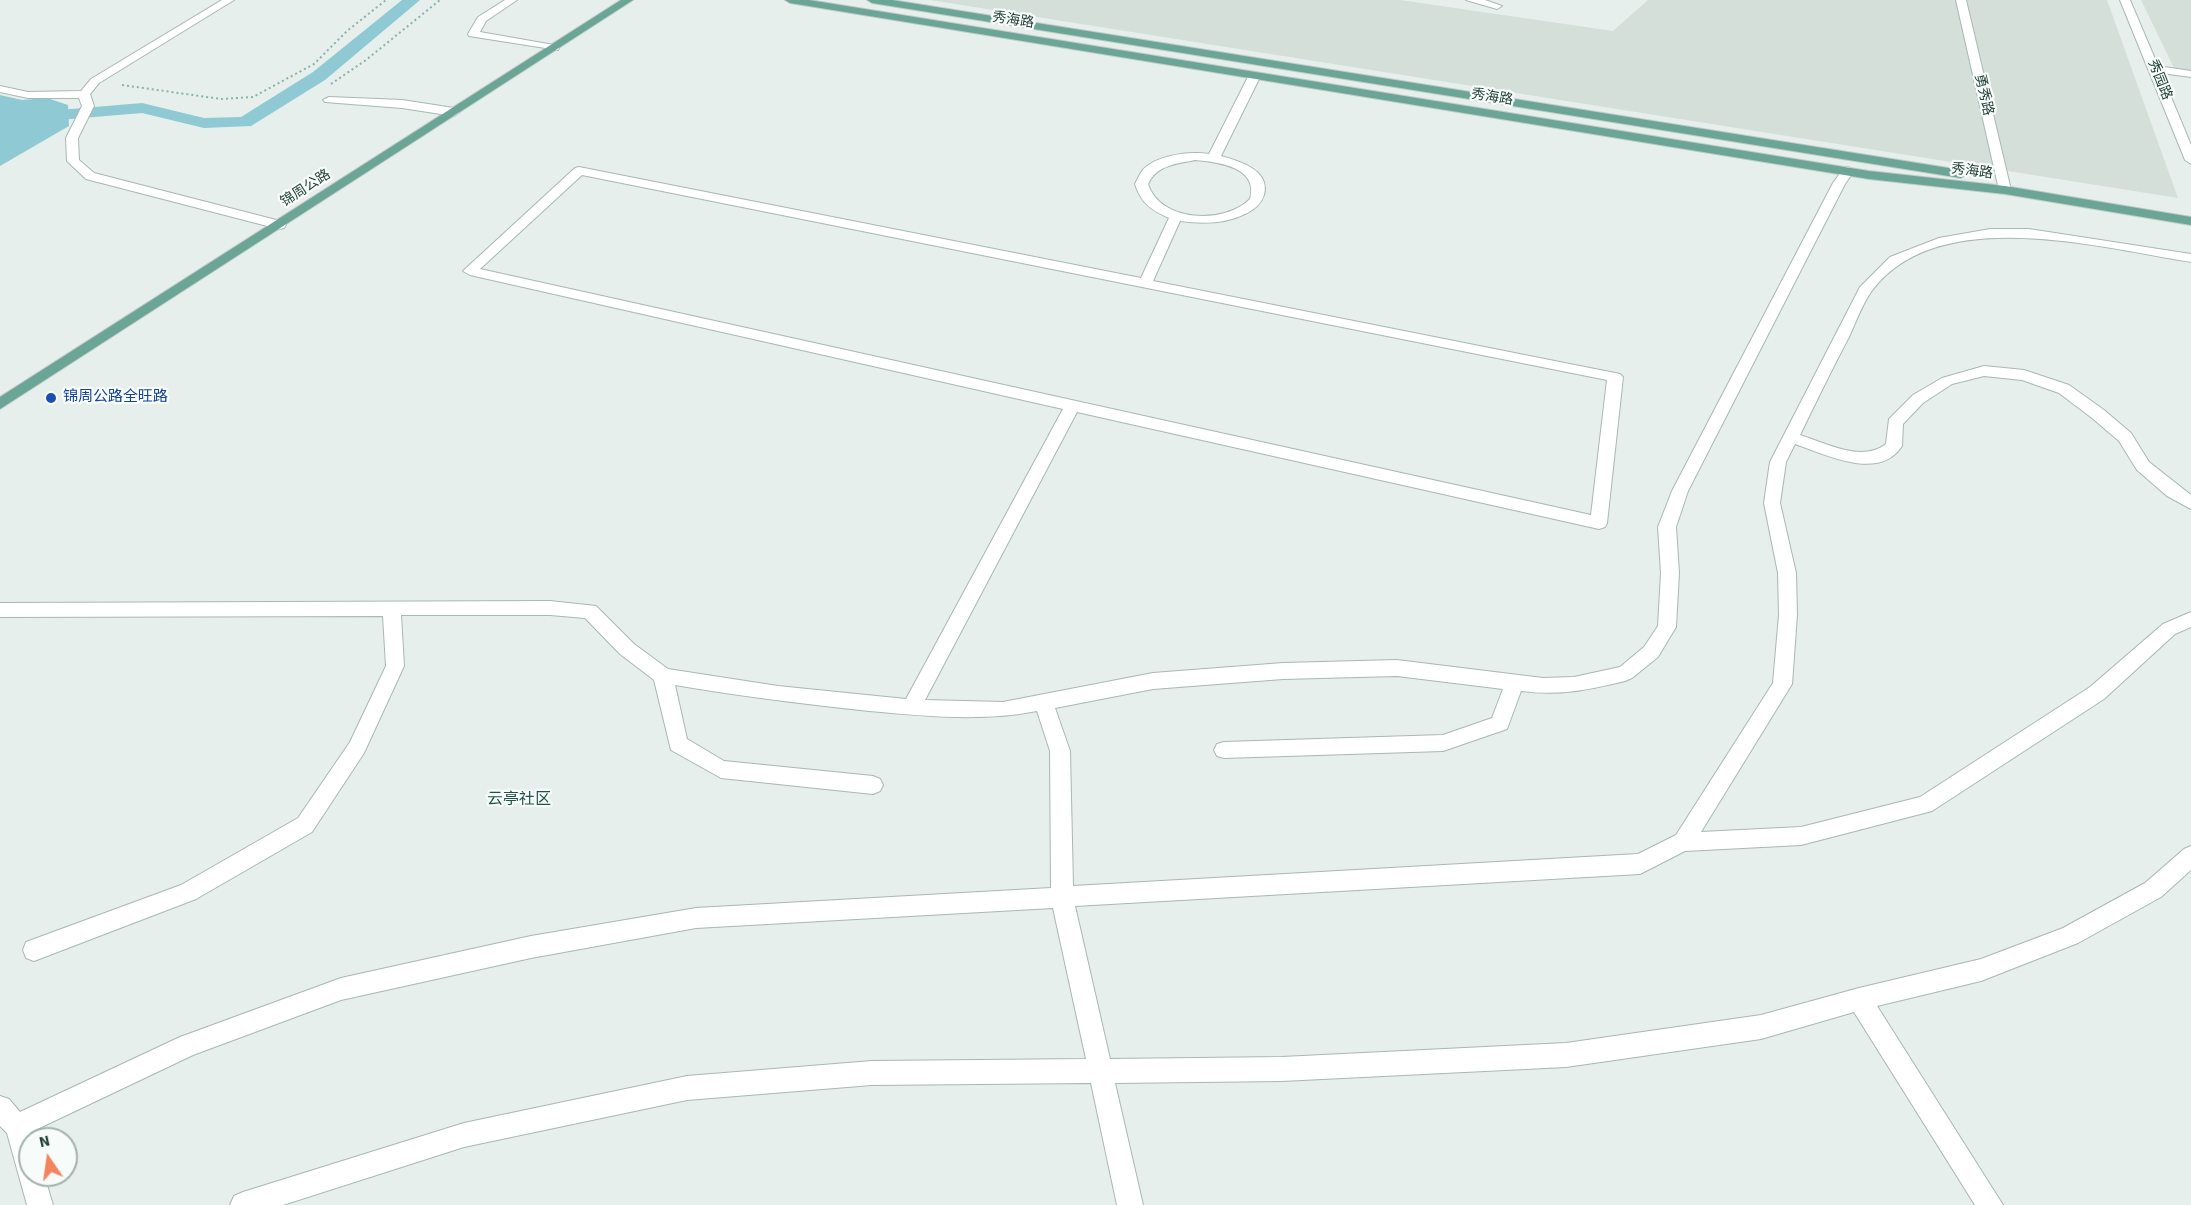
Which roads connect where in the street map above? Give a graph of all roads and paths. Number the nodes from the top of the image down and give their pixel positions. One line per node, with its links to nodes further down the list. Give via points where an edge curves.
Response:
1 (229, 0): 18 (street)
2 (386, 0): 18 (path, via 314,63 253,98 221,99)
3 (440, 0): 21 (path, via 325,88 321,95)
4 (512, 0): 12 (street, via 482,19 473,34)
5 (628, 0): 12 (main road, 锦周公路)
6 (790, 0): 14 (main road, 秀海路)
7 (872, 0): 13 (main road, 秀海路)
8 (1471, 0): 11 (street)
9 (1961, 0): 26 (street, 勇秀路)
10 (2125, 0): 15 (street, 秀园路)
11 (1497, 6)
12 (554, 48): 22 (main road, 锦周公路)
13 (1195, 51): 14 (street); 26 (main road, 秀海路)
14 (1186, 64): 17 (main road, 秀海路)
15 (2155, 69): 16 (street); 24 (street, 秀园路)
16 (2191, 74)
17 (1255, 75): 23 (street); 25 (main road, 秀海路)
18 (95, 81): 20 (street)
19 (0, 89): 20 (street)
20 (86, 100): 30 (street, via 72,138 73,161 90,176)
21 (329, 100): 22 (street)
22 (454, 112): 30 (main road, 锦周公路)
23 (1214, 157): 28 (street, via 1177,158 1161,163 1142,180 1141,190 1147,201); 28 (street, via 1250,173 1259,188 1256,198 1241,211 1216,219)
24 (2191, 160)
25 (1848, 171): 26 (main road, 秀海路); 41 (street, via 1680,491 1667,527 1667,627 1651,652 1625,673 1574,685 1543,686)
26 (2004, 185): 27 (main road, 秀海路); 29 (main road, 秀海路)
27 (2191, 211)
28 (1176, 216): 32 (street)
29 (2191, 221)
30 (279, 225): 33 (main road, 锦周公路)
31 (2191, 258): 35 (street, via 2029,233 1990,232 1944,242 1895,261 1865,290)
32 (1144, 284): 34 (street, via 1615,377 1599,523); 34 (street, via 579,171 470,271)
33 (0, 404)
34 (1072, 406): 43 (street)
35 (1790, 437): 36 (street, via 1854,458 1880,457 1894,446 1895,423 1918,399 1947,381 1984,371 2024,375 2064,389 2098,414 2125,437 2143,466); 46 (street, via 1778,462 1772,503 1787,573 1782,684)
36 (2191, 503)
37 (393, 608): 38 (street); 40 (street, via 590,611 627,650); 49 (street, via 395,666 357,747 305,825 188,892)
38 (0, 610)
39 (2191, 619): 46 (street, via 2169,629 2097,693 1925,805 1801,836)
40 (663, 676): 43 (street, via 778,694); 45 (street, via 678,744 721,769)
41 (1515, 681): 42 (street, via 1397,668 1283,671 1153,681); 44 (street, via 1500,723 1443,743)
42 (1043, 702): 43 (street, via 1003,710); 48 (street, via 1060,751)
43 (911, 707)
44 (1224, 750)
45 (873, 785)
46 (1683, 842): 48 (street, via 1640,864)
47 (2191, 856): 50 (street, via 2153,890 2070,936 1981,970)
48 (1062, 897): 51 (street); 53 (street, via 696,918 520,950 341,989 188,1045)
49 (34, 950)
50 (1859, 999): 51 (street, via 1761,1027 1566,1055 1282,1069); 59 (street)
51 (1101, 1072): 57 (street, via 872,1073 687,1088 464,1135); 58 (street)
52 (0, 1108): 53 (street)
53 (17, 1126): 54 (street)
54 (18, 1129)
55 (35, 1187): 56 (street)
56 (40, 1205)
57 (243, 1205)
58 (1130, 1205)
59 (1990, 1205)

